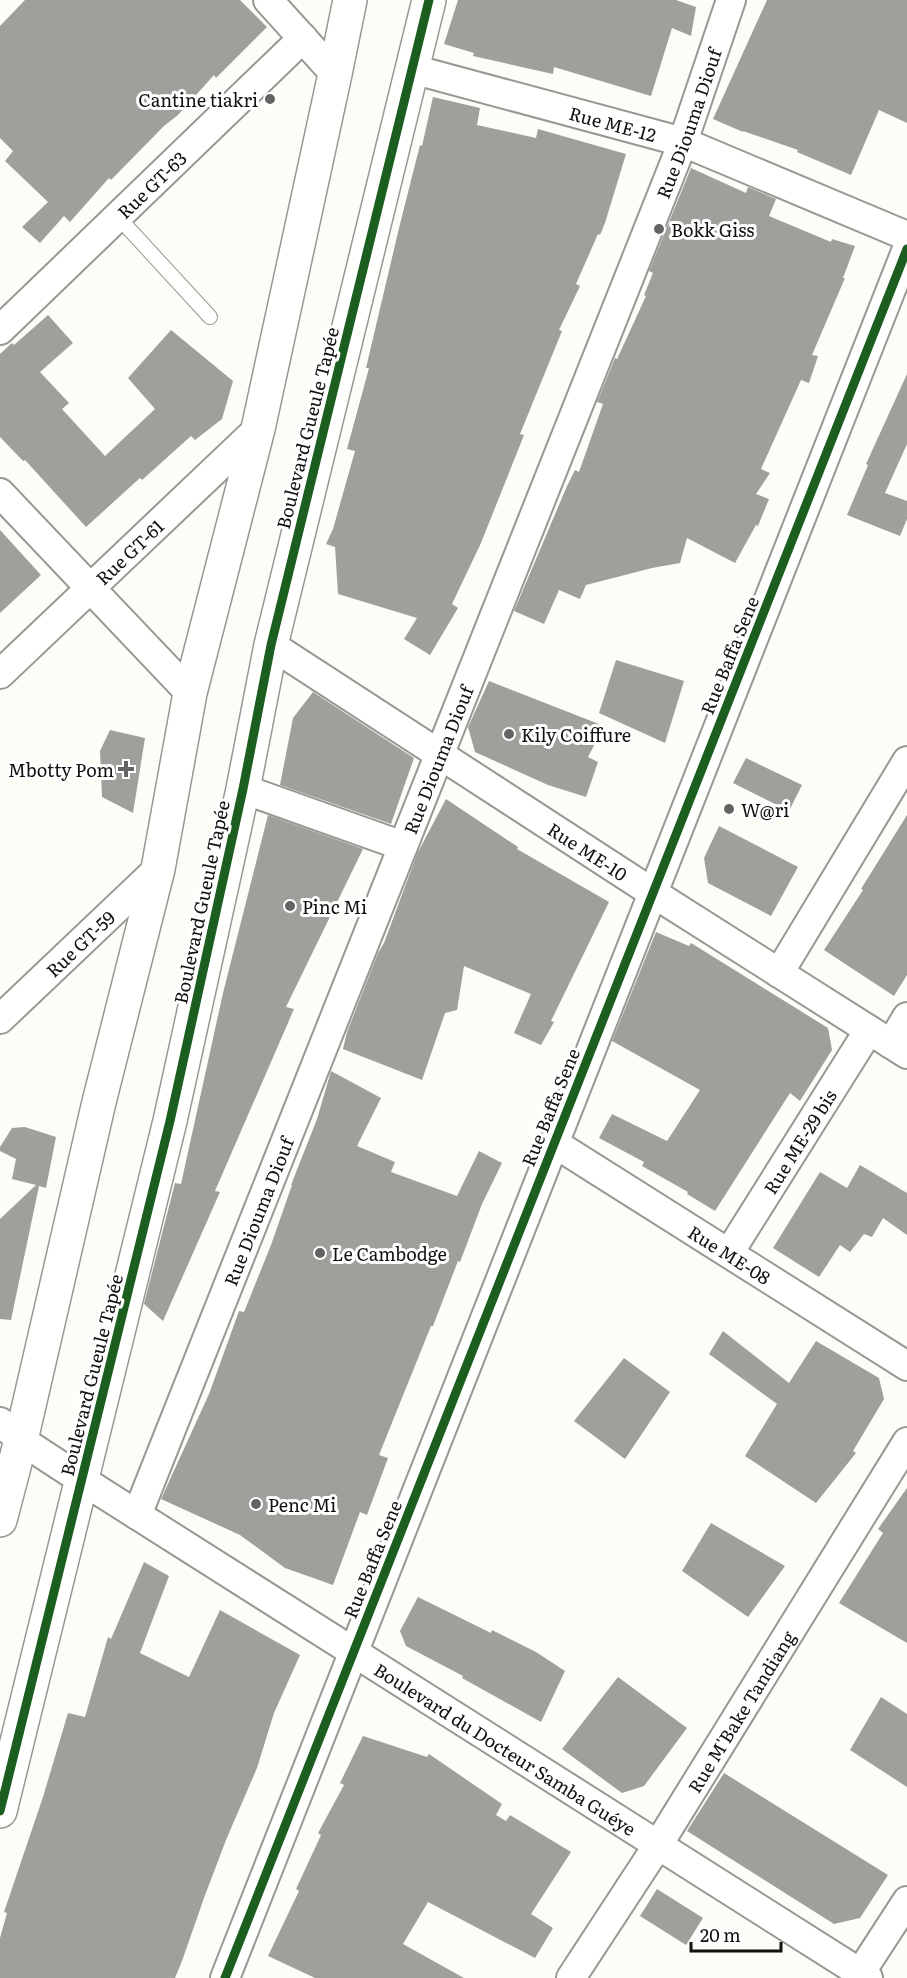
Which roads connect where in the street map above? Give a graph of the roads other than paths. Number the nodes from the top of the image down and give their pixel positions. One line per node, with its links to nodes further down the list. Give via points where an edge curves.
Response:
1 (268, 0): 5 (street)
2 (350, 0): 7 (street)
3 (429, 0): 6 (street, Boulevard Gueule Tapée)
4 (730, 0): 8 (street, Rue Diouma Diouf)
5 (303, 38): 7 (street); 9 (street, Rue GT-63)
6 (412, 69): 8 (street, Rue ME-12); 17 (street, Boulevard Gueule Tapée)
7 (335, 74): 14 (street)
8 (682, 142): 10 (street, Rue ME-12); 20 (street, Rue Diouma Diouf)
9 (118, 217): 12 (lane); 13 (street, Rue GT-63)
10 (907, 236)
11 (907, 249): 25 (street, Rue Baffa Sene)
12 (210, 317)
13 (0, 330)
14 (258, 429): 16 (street, Rue GT-61); 19 (street)
15 (0, 493): 16 (street)
16 (90, 588): 18 (street, Rue GT-61); 19 (street)
17 (271, 645): 20 (street, Rue ME-10); 22 (street, Boulevard Gueule Tapée)
18 (0, 674)
19 (190, 693): 24 (street)
20 (440, 753): 23 (street, Rue Diouma Diouf); 25 (street, Rue ME-10)
21 (907, 761): 26 (street)
22 (243, 789): 23 (street); 35 (street, Boulevard Gueule Tapée, via 170,1121)
23 (403, 846): 36 (street, Rue Diouma Diouf)
24 (158, 869): 28 (street, Rue GT-59); 33 (street)
25 (653, 893): 26 (street, Rue ME-10); 30 (street, Rue Baffa Sene)
26 (779, 973): 29 (street, Rue ME-10)
27 (907, 1017): 29 (street, Rue ME-29 bis)
28 (0, 1019)
29 (889, 1043): 31 (street, Rue ME-29 bis)
30 (554, 1143): 31 (street, Rue ME-08); 38 (street, Rue Baffa Sene)
31 (729, 1253): 32 (street, Rue ME-08)
32 (907, 1366)
33 (11, 1431): 35 (street, Boulevard du Docteur Samba Guéye); 37 (street)
34 (907, 1442): 40 (street, Rue M'Bake Tandiang)
35 (82, 1480): 36 (street, Boulevard du Docteur Samba Guéye); 39 (street, Boulevard Gueule Tapée)
36 (137, 1515): 38 (street, Boulevard du Docteur Samba Guéye)
37 (0, 1520)
38 (353, 1652): 40 (street, Boulevard du Docteur Samba Guéye); 43 (street, Rue Baffa Sene)
39 (0, 1811)
40 (658, 1845): 42 (street, Boulevard du Docteur Samba Guéye); 44 (street, Rue M'Bake Tandiang)
41 (907, 1901): 42 (street)
42 (862, 1976)
43 (225, 1978)
44 (571, 1978)

